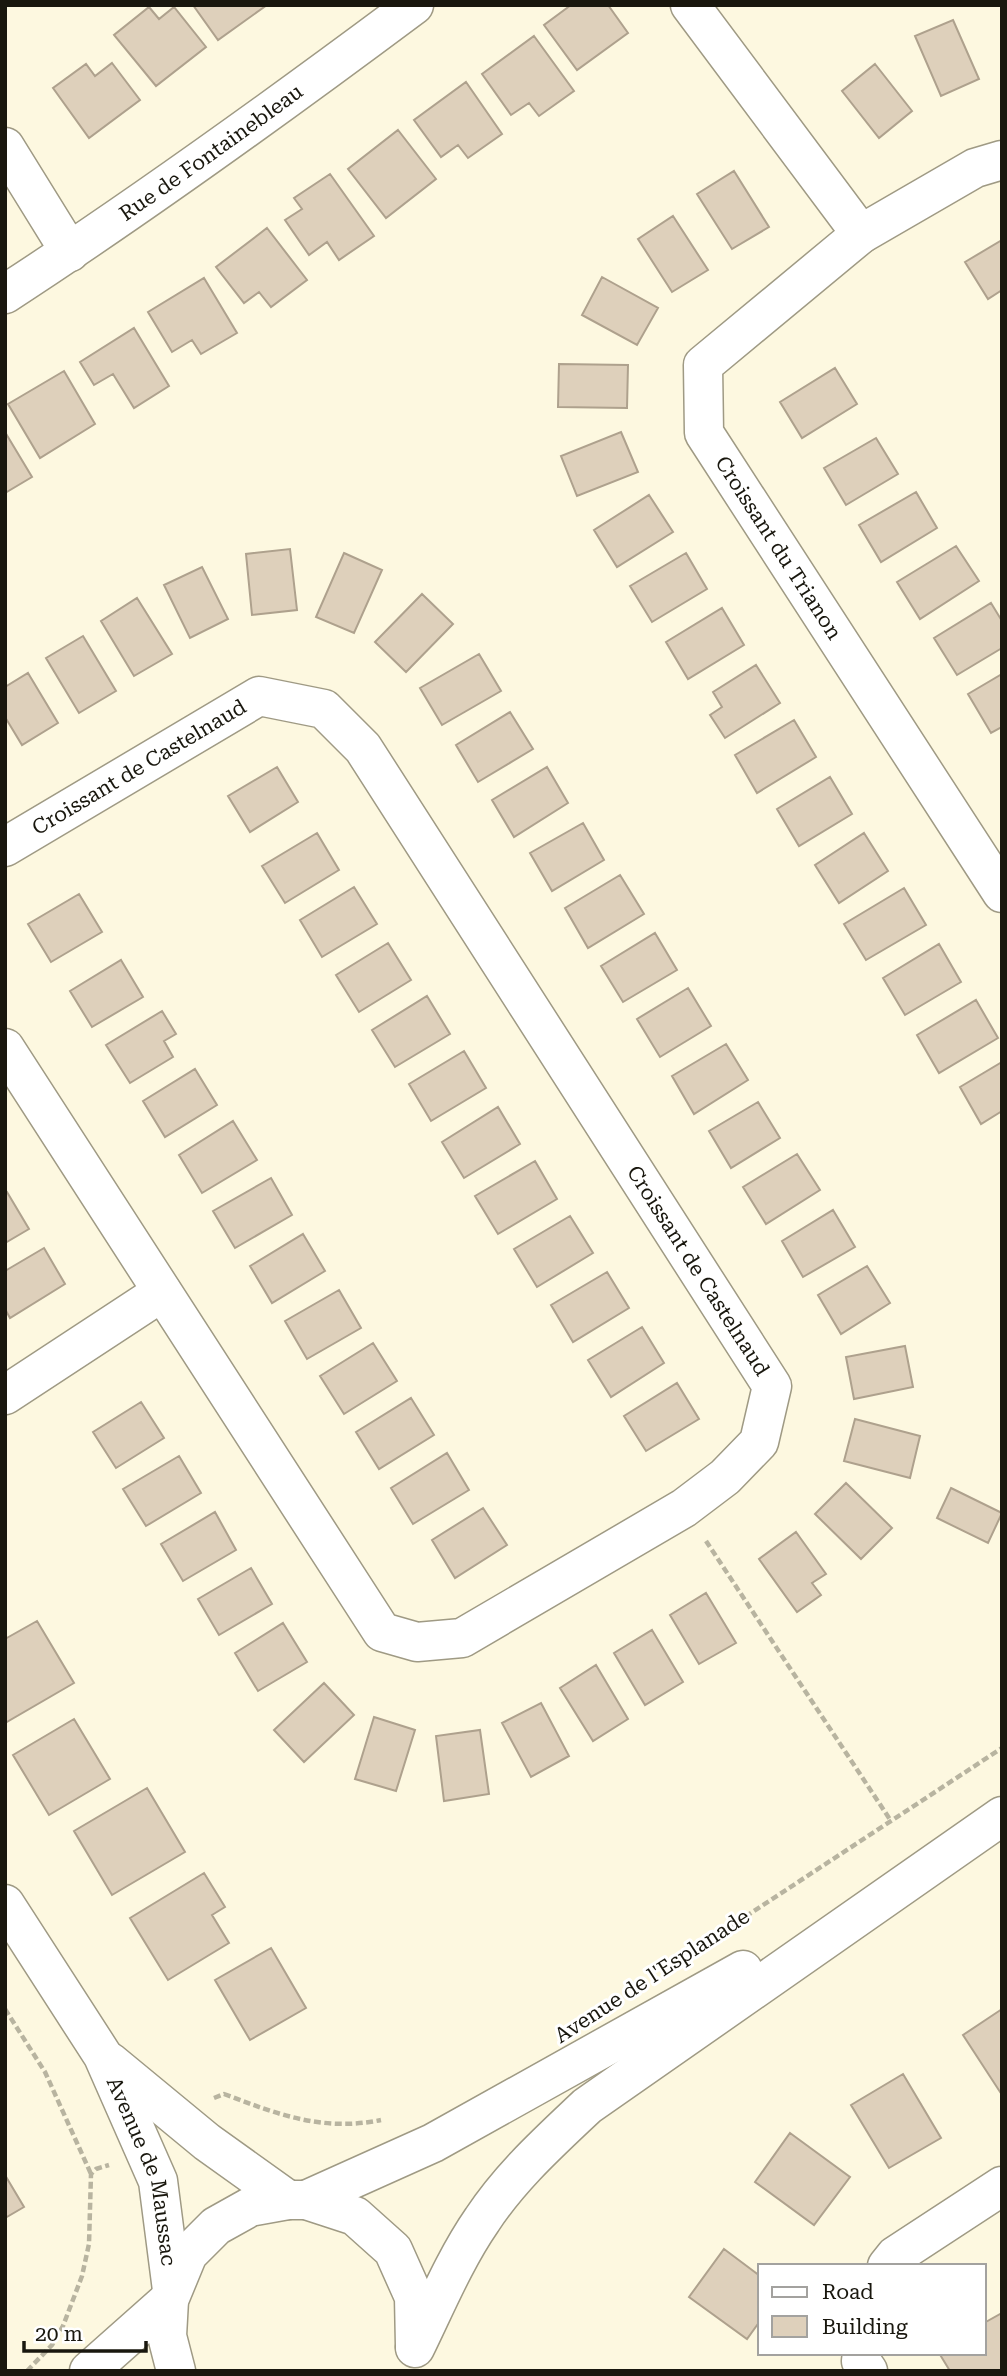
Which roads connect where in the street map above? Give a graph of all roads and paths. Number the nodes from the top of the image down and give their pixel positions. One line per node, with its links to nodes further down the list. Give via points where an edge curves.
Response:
1 (414, 5): 6 (street, Rue de Fontainebleau)
2 (690, 5): 5 (street)
3 (5, 147): 6 (street)
4 (1002, 160): 5 (street, Croissant du Trianon, via 975,168)
5 (862, 234): 9 (street, Croissant du Trianon, via 703,365 704,433)
6 (70, 252): 7 (street, Rue de Fontainebleau)
7 (5, 294)
8 (5, 847): 11 (street, Croissant de Castelnaud, via 259,696 324,709 363,748 772,1386 760,1442 684,1508 462,1638 417,1643 382,1632)
9 (1002, 893)
10 (5, 1048): 11 (street, Croissant de Castelnaud)
11 (162, 1292): 12 (street)
12 (5, 1395)
13 (705, 1538): 16 (path)
14 (1002, 1748): 16 (path, Avenue de l'Esplanade)
15 (1002, 1816): 17 (street, Avenue de l'Esplanade)
16 (891, 1821): 19 (path, Avenue de l'Esplanade)
17 (937, 1860): 27 (street, Avenue de l'Esplanade, via 433,2143); 32 (street, Avenue de l'Esplanade, via 587,2106 528,2162 466,2244)
18 (5, 1904): 21 (street, Avenue de Maussac)
19 (708, 1941)
20 (5, 2009): 25 (path, via 45,2072)
21 (103, 2056): 27 (street, Avenue de Maussac, via 207,2143); 29 (street, Avenue de Maussac, via 158,2180)
22 (212, 2100): 23 (path, via 224,2094 290,2118 328,2123)
23 (390, 2118)
24 (113, 2164): 25 (path)
25 (91, 2175): 31 (path, via 89,2244 82,2276 63,2326)
26 (1002, 2186): 28 (street)
27 (297, 2200): 29 (street, via 250,2207 216,2226 188,2254); 32 (street, via 355,2216 393,2250 414,2297)
28 (889, 2264)
29 (171, 2295): 35 (street); 36 (street, via 167,2336)
30 (862, 2355): 37 (street)
31 (38, 2359): 33 (path); 34 (path)
32 (412, 2362)
33 (46, 2365)
34 (27, 2371)
35 (89, 2371)
36 (176, 2371)
37 (868, 2371)

